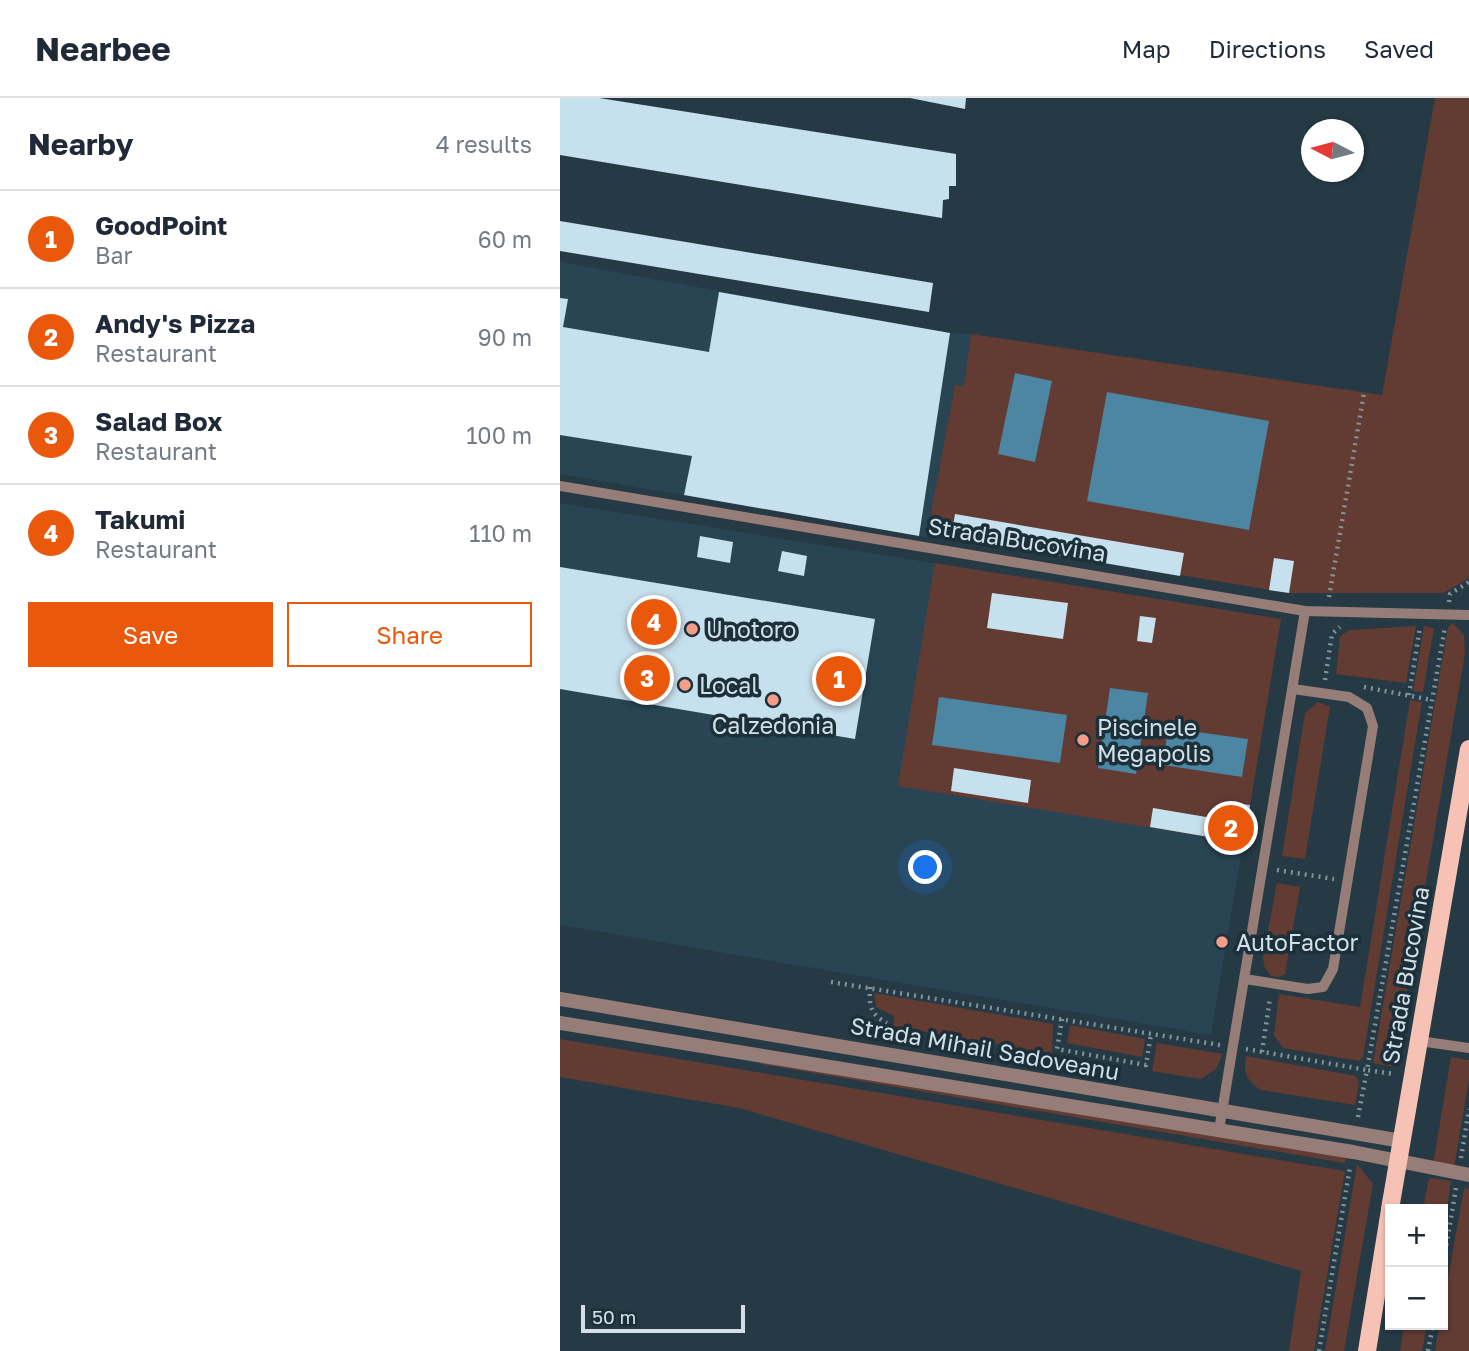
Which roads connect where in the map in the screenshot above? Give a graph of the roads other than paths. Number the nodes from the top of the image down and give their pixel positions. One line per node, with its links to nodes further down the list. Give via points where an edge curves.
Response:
1 (560, 486): 2 (lane, Strada Bucovina)
2 (1305, 611): 3 (lane, Strada Bucovina, via 1446,620); 4 (lane)
3 (1469, 615)
4 (1293, 689): 6 (lane); 6 (lane, via 1349,697 1367,708 1373,726 1333,969 1323,986 1308,989)
5 (1469, 749): 9 (main road, Strada Bucovina)
6 (1245, 979): 11 (lane)
7 (560, 999): 11 (street, Strada Mihail Sadoveanu)
8 (560, 1023): 12 (street, Strada Mihail Sadoveanu)
9 (1419, 1041): 10 (lane); 13 (main road, Strada Bucovina)
10 (1469, 1048)
11 (1222, 1111): 12 (lane); 13 (street, Strada Mihail Sadoveanu)
12 (1219, 1130): 14 (street, Strada Mihail Sadoveanu)
13 (1402, 1141): 14 (main road, Strada Bucovina)
14 (1398, 1161): 15 (street, Strada Mihail Sadoveanu); 16 (main road, Strada Bucovina)
15 (1469, 1175)
16 (1391, 1204)
17 (1385, 1241): 18 (main road, Strada Bucovina)
18 (1367, 1351)

